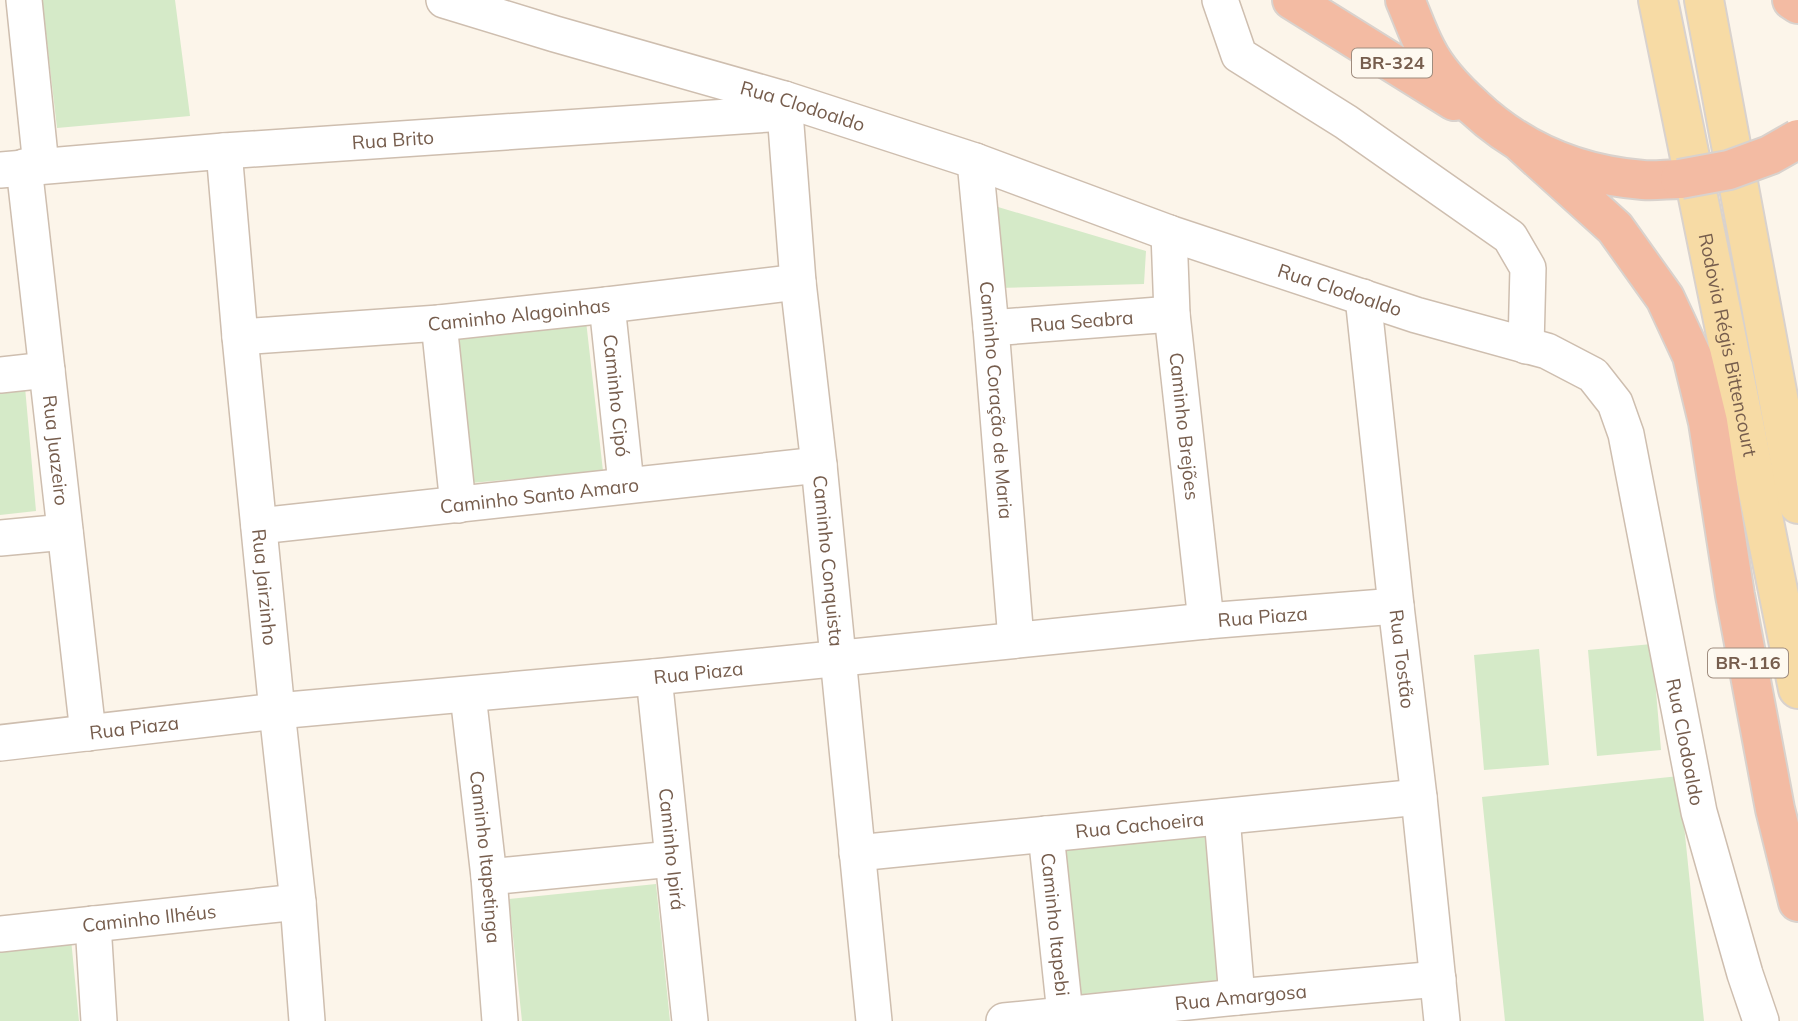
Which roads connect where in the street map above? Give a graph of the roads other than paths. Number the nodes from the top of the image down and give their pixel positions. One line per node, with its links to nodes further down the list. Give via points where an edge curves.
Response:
1 (24, 0): 15 (street, Rua Juazeiro)
2 (444, 0): 10 (street, Rua Clodoaldo)
3 (1220, 0): 24 (street, via 1239,55 1346,122 1510,237 1528,268)
4 (1292, 0): 11 (highway, BR-324)
5 (1405, 0): 11 (highway, via 1427,51 1456,91)
6 (1658, 0): 39 (main road, Rodovia Régis Bittencourt / BR-116)
7 (1704, 0): 29 (main road, Rodovia Régis Bittencourt)
8 (1792, 0): 9 (highway)
9 (1798, 5)
10 (784, 106): 13 (street, Rua Brito); 14 (street, Rua Clodoaldo); 17 (street, Caminho Conquista)
11 (1507, 135): 12 (highway, bridge, via 1560,163 1644,180 1729,170); 51 (highway, BR-116, via 1615,228 1665,299 1692,356 1708,422 1775,809)
12 (1798, 139)
13 (224, 151): 15 (street, Rua Brito); 23 (street, Rua Jairzinho)
14 (975, 161): 16 (street, Rua Clodoaldo); 22 (street, Caminho Coração de Maria)
15 (22, 168): 25 (street, Rua Juazeiro)
16 (1169, 233): 18 (street, Rua Clodoaldo); 20 (street, Caminho Brejões)
17 (798, 282): 19 (street, Caminho Alagoinhas); 27 (street, Caminho Conquista)
18 (1363, 297): 24 (street, Rua Clodoaldo); 34 (street, Rua Tostão)
19 (607, 305): 21 (street, Caminho Alagoinhas); 28 (street, Caminho Cipó)
20 (1172, 314): 22 (street, Rua Seabra); 35 (street, Caminho Brejões)
21 (439, 323): 23 (street, Caminho Alagoinhas); 30 (street)
22 (991, 328): 36 (street, Caminho Coração de Maria)
23 (240, 337): 31 (street, Rua Jairzinho)
24 (1526, 346): 64 (street, Rua Clodoaldo, via 1547,351 1593,375 1615,404 1626,434 1699,812)
25 (47, 370): 26 (street); 32 (street, Rua Juazeiro)
26 (0, 376)
27 (819, 465): 28 (street, Caminho Santo Amaro); 37 (street, Caminho Conquista)
28 (626, 484): 30 (street, Caminho Santo Amaro)
29 (1798, 504)
30 (458, 505): 31 (street, Caminho Santo Amaro)
31 (259, 526): 41 (street, Rua Jairzinho)
32 (65, 532): 33 (street); 42 (street, Rua Juazeiro)
33 (0, 538)
34 (1396, 606): 35 (street, Rua Piaza); 44 (street, Rua Tostão)
35 (1206, 621): 36 (street, Rua Piaza)
36 (1016, 640): 37 (street, Rua Piaza)
37 (837, 658): 38 (street, Rua Piaza); 47 (street, Caminho Conquista)
38 (654, 677): 40 (street, Rua Piaza); 48 (street, Caminho Ipirá)
39 (1798, 689)
40 (468, 695): 41 (street, Rua Piaza); 49 (street, Caminho Itapetinga)
41 (277, 711): 42 (street, Rua Piaza); 50 (street, Rua Jairzinho)
42 (88, 733): 43 (street, Rua Piaza)
43 (0, 743)
44 (1419, 797): 45 (street, Rua Cachoeira); 54 (street, Rua Tostão)
45 (1222, 817): 46 (street, Rua Cachoeira); 55 (street)
46 (1046, 834): 47 (street, Rua Cachoeira); 56 (street, Caminho Itapebi)
47 (857, 853): 61 (street, Caminho Conquista)
48 (672, 859): 49 (street); 60 (street, Caminho Ipirá)
49 (489, 877): 59 (street, Caminho Itapetinga)
50 (298, 902): 52 (street, Caminho Ilhéus); 58 (street, Rua Jairzinho)
51 (1798, 902)
52 (93, 924): 53 (street, Caminho Ilhéus); 57 (street)
53 (0, 934)
54 (1438, 979): 55 (street, Rua Amargosa); 63 (street, Rua Tostão)
55 (1237, 997): 56 (street, Rua Amargosa)
56 (1065, 1014): 62 (street, Rua Amargosa)
57 (99, 1021)
58 (307, 1021)
59 (500, 1021)
60 (690, 1021)
61 (874, 1021)
62 (1004, 1021)
63 (1442, 1021)
64 (1761, 1021)

